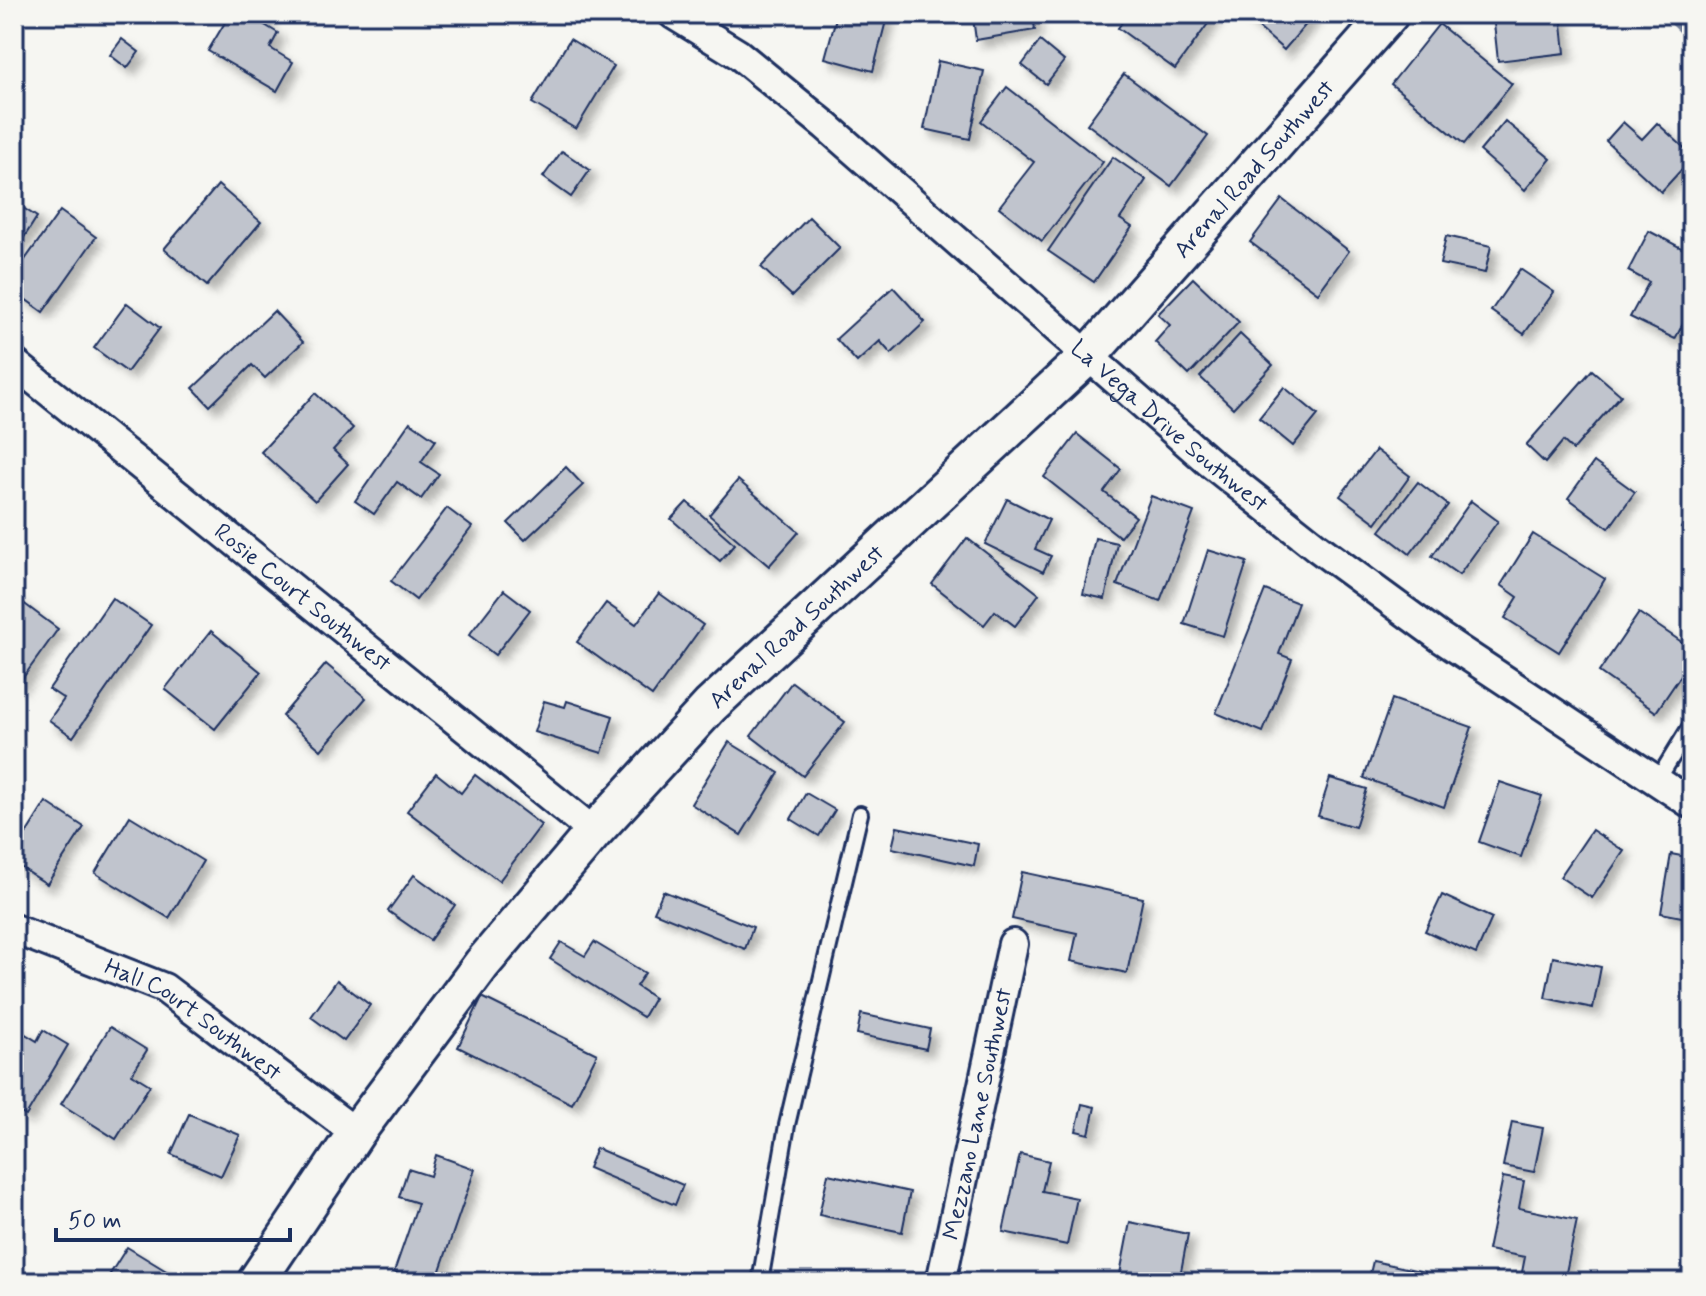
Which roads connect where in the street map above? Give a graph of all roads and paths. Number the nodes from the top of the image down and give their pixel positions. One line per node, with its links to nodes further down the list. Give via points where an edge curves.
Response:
1 (673, 14): 3 (street, La Vega Drive Southwest, via 738,54 825,125)
2 (1390, 14): 3 (street, Arenal Road Southwest)
3 (1088, 356): 6 (street, La Vega Drive Southwest, via 1318,548 1441,638); 9 (street, Arenal Road Southwest, via 710,706)
4 (14, 363): 9 (street, Rosie Court Southwest)
5 (1692, 724): 6 (lane)
6 (1657, 781): 7 (street, La Vega Drive Southwest)
7 (1692, 804)
8 (860, 814): 14 (lane, via 787,1125)
9 (594, 832): 12 (street, Arenal Road Southwest, via 482,964)
10 (14, 929): 12 (street, Hall Court Southwest, via 164,988)
11 (1013, 944): 15 (street, Mezzano Lane Southwest)
12 (356, 1133): 13 (street, Arenal Road Southwest)
13 (256, 1282)
14 (760, 1282)
15 (941, 1282)

